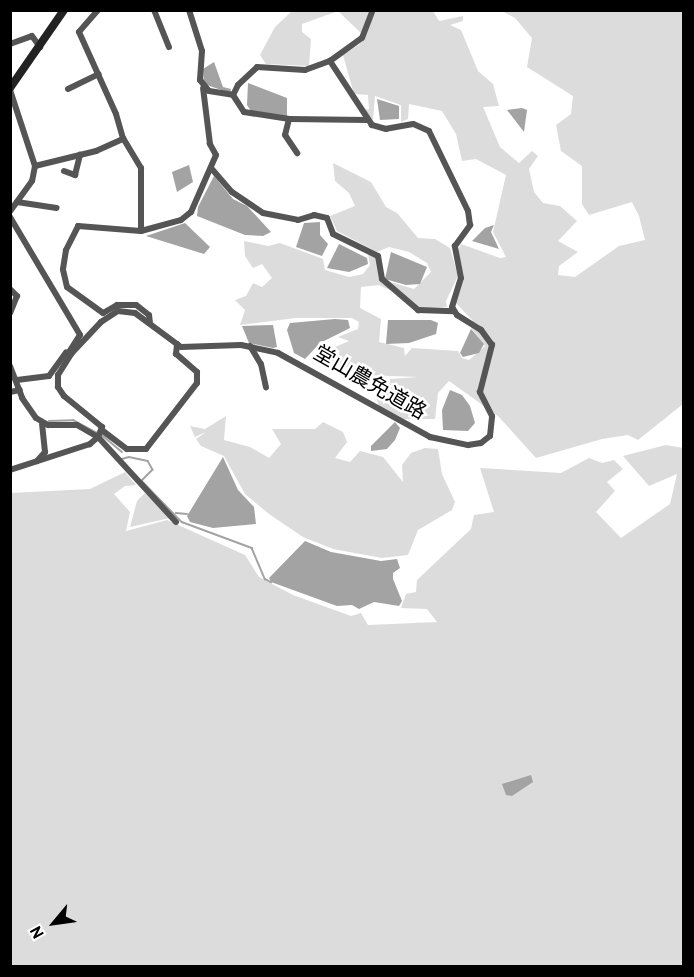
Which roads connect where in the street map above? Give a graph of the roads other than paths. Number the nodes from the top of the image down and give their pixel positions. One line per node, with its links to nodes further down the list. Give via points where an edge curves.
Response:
1 (64, 10): 7 (main road)
2 (154, 10): 8 (street)
3 (189, 10): 11 (street, via 202,51)
4 (373, 10): 9 (street, via 362,38)
5 (95, 11): 10 (street, via 79,32)
6 (10, 44): 7 (street, via 32,36)
7 (40, 47): 12 (main road)
8 (169, 47)
9 (330, 61): 14 (street, via 305,70 257,67); 16 (street)
10 (99, 74): 13 (street); 17 (street)
11 (204, 88): 14 (street); 21 (street, via 210,144 216,155)
12 (10, 89): 20 (street)
13 (68, 89)
14 (233, 95): 15 (street, via 244,112)
15 (289, 119): 16 (street); 18 (street, via 285,135)
16 (367, 120): 29 (street, via 380,128 413,124 429,131 468,211 470,225 455,246 461,278 452,300)
17 (123, 139): 19 (street); 27 (street, via 141,168)
18 (297, 153)
19 (80, 155): 20 (street); 22 (street, via 75,175)
20 (35, 166): 23 (street, via 33,181)
21 (211, 168): 27 (street, via 191,212 181,220); 29 (street, via 232,192 264,213 298,220 314,215 327,218 333,234 378,256 382,279 418,310)
22 (64, 171)
23 (17, 202): 24 (street); 25 (street)
24 (57, 208)
25 (10, 211)
26 (10, 216): 34 (street, via 80,335)
27 (141, 231): 31 (street, via 78,226 71,234 63,269 67,287 103,313 117,305 136,305 149,315)
28 (10, 289): 30 (street, via 17,296)
29 (454, 311): 33 (street, 堂山農免道路, via 481,330 492,345 480,392 493,423 490,436 477,444 449,442 417,432 289,358)
30 (10, 313)
31 (151, 324): 32 (street); 34 (street, via 135,313 118,311)
32 (179, 346): 33 (street, 堂山農免道路); 41 (street, via 176,354 197,372 197,383 146,449 127,449)
33 (250, 346): 37 (street, via 261,364)
34 (70, 353): 36 (street, via 49,376); 41 (street, via 58,375 58,387)
35 (10, 366): 36 (street)
36 (18, 380): 38 (street)
37 (266, 387)
38 (20, 390): 39 (street); 40 (street, via 29,411)
39 (10, 392)
40 (42, 424): 41 (street, via 70,423); 42 (street, via 45,452)
41 (101, 434): 42 (street); 44 (street)
42 (37, 461): 43 (street)
43 (10, 470)
44 (176, 522)

